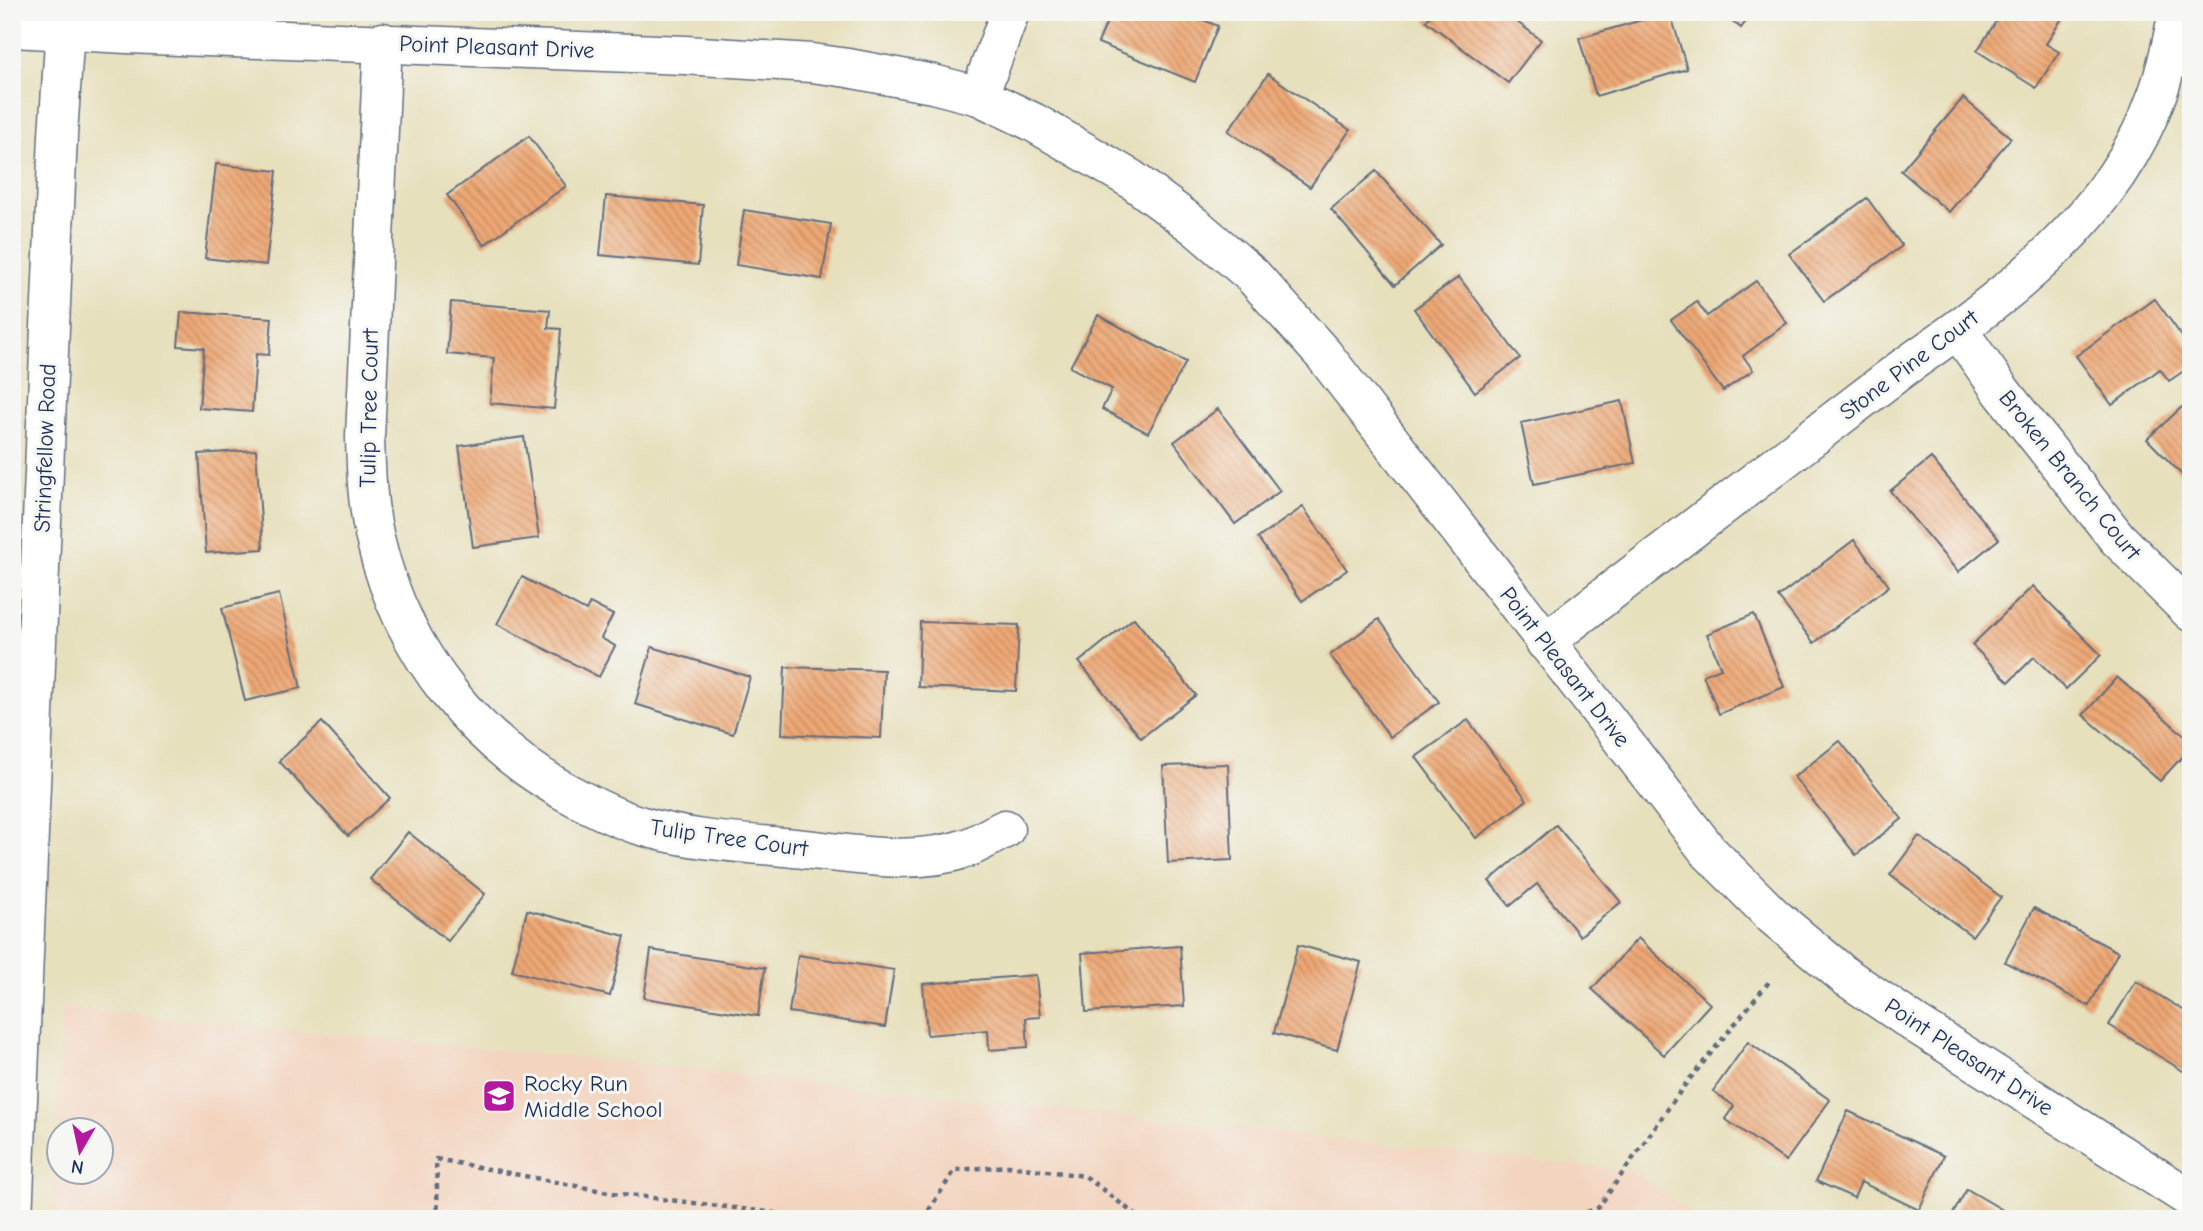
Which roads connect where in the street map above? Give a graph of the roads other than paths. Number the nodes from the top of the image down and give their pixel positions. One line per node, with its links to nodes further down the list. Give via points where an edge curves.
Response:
1 (1010, 12): 6 (street)
2 (2178, 12): 7 (street, Stone Pine Court, via 2157,96 2118,173 2044,259)
3 (65, 22): 4 (street, Point Pleasant Drive); 5 (street, Point Pleasant Drive); 12 (street, Stringfellow Road)
4 (12, 27)
5 (383, 42): 6 (street, Point Pleasant Drive, via 812,64); 10 (street, Tulip Tree Court, via 366,490 394,599 417,647 451,697 497,745 550,785 608,815 672,834 912,858 967,848)
6 (979, 96): 9 (street, Point Pleasant Drive, via 1131,179 1252,275 1324,355)
7 (1958, 330): 8 (street, Broken Branch Court, via 2117,538); 9 (street, Stone Pine Court)
8 (2191, 612)
9 (1545, 642): 11 (street, Point Pleasant Drive, via 1709,852 1773,916 1845,976 1902,1015)
10 (1005, 829)
11 (2191, 1199)
12 (13, 1219)

